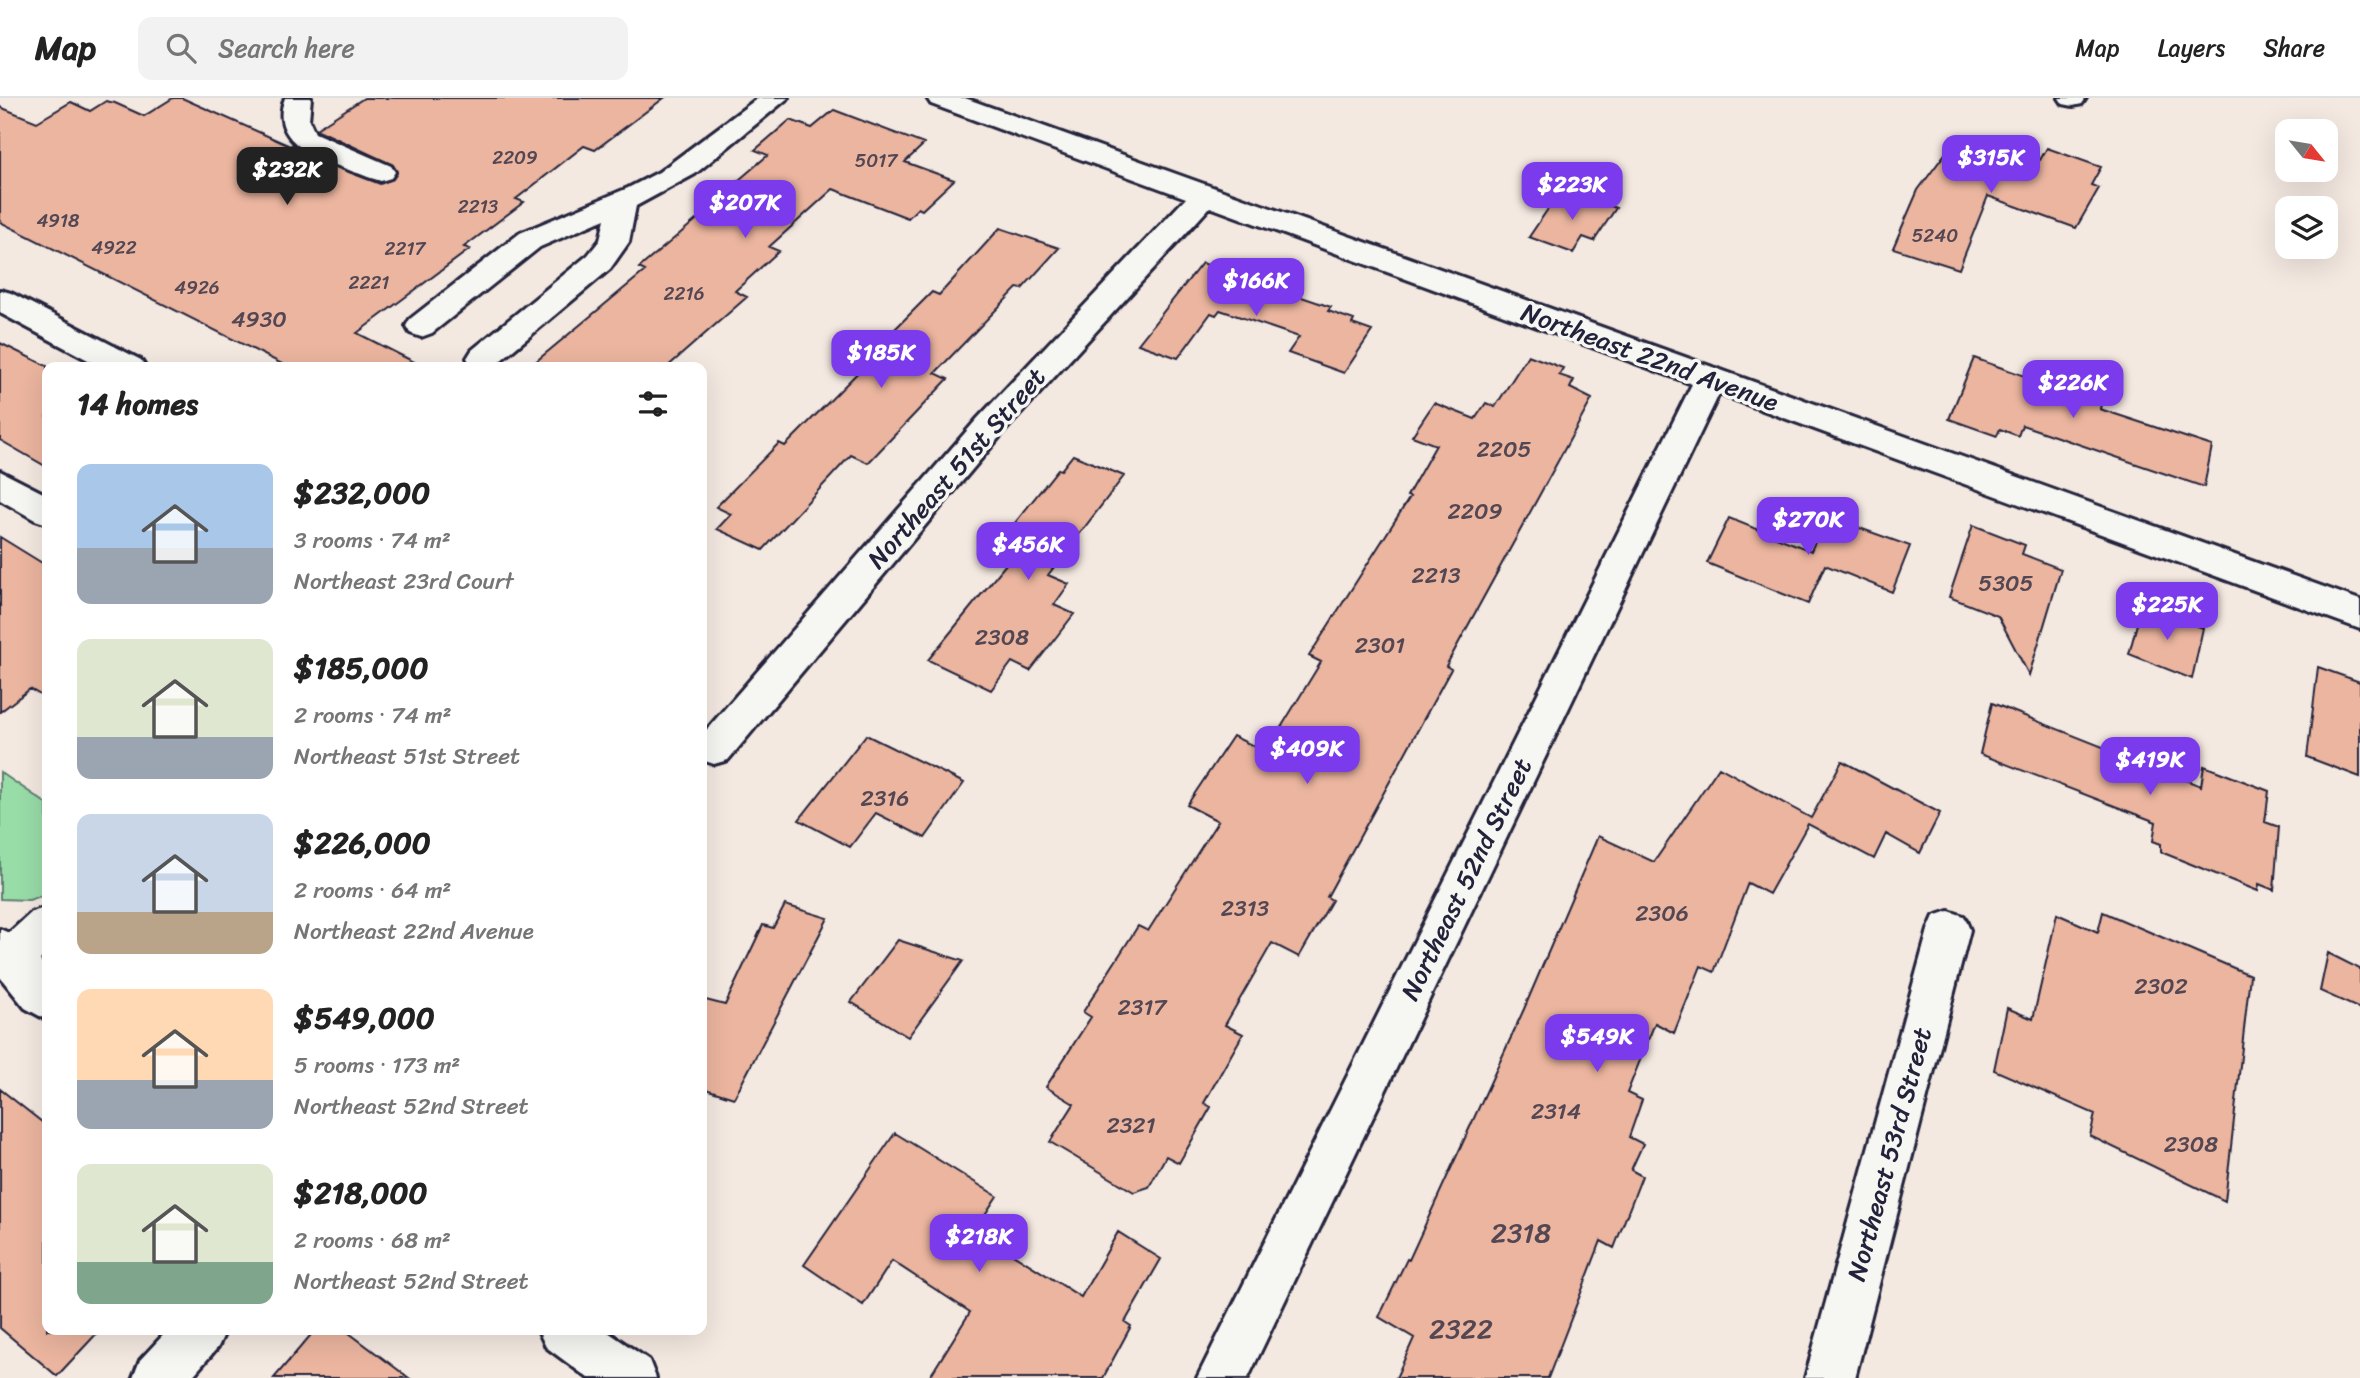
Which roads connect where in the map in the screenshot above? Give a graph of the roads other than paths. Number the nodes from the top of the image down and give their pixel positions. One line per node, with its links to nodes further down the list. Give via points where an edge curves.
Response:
1 (298, 98): 4 (street, via 296,127 305,140)
2 (775, 98): 6 (street, via 682,170)
3 (940, 98): 5 (street, Northeast 22nd Avenue)
4 (381, 172)
5 (1206, 194): 11 (street, Northeast 22nd Avenue); 15 (street, Northeast 51st Street, via 990,426)
6 (623, 201): 8 (street, via 530,240); 9 (street, via 614,242 599,262)
7 (0, 300): 10 (street)
8 (421, 326)
9 (483, 358)
10 (119, 362)
11 (1710, 379): 14 (street, Northeast 22nd Avenue); 24 (street, Northeast 52nd Street)
12 (0, 484): 13 (street)
13 (42, 508)
14 (2360, 615)
15 (714, 748)
16 (42, 929): 18 (street)
17 (1949, 930): 25 (street, Northeast 53rd Street)
18 (6, 954): 19 (street)
19 (42, 995)
20 (197, 1335): 22 (street)
21 (571, 1335): 23 (street)
22 (158, 1378)
23 (631, 1378)
24 (1222, 1378)
25 (1830, 1378)

